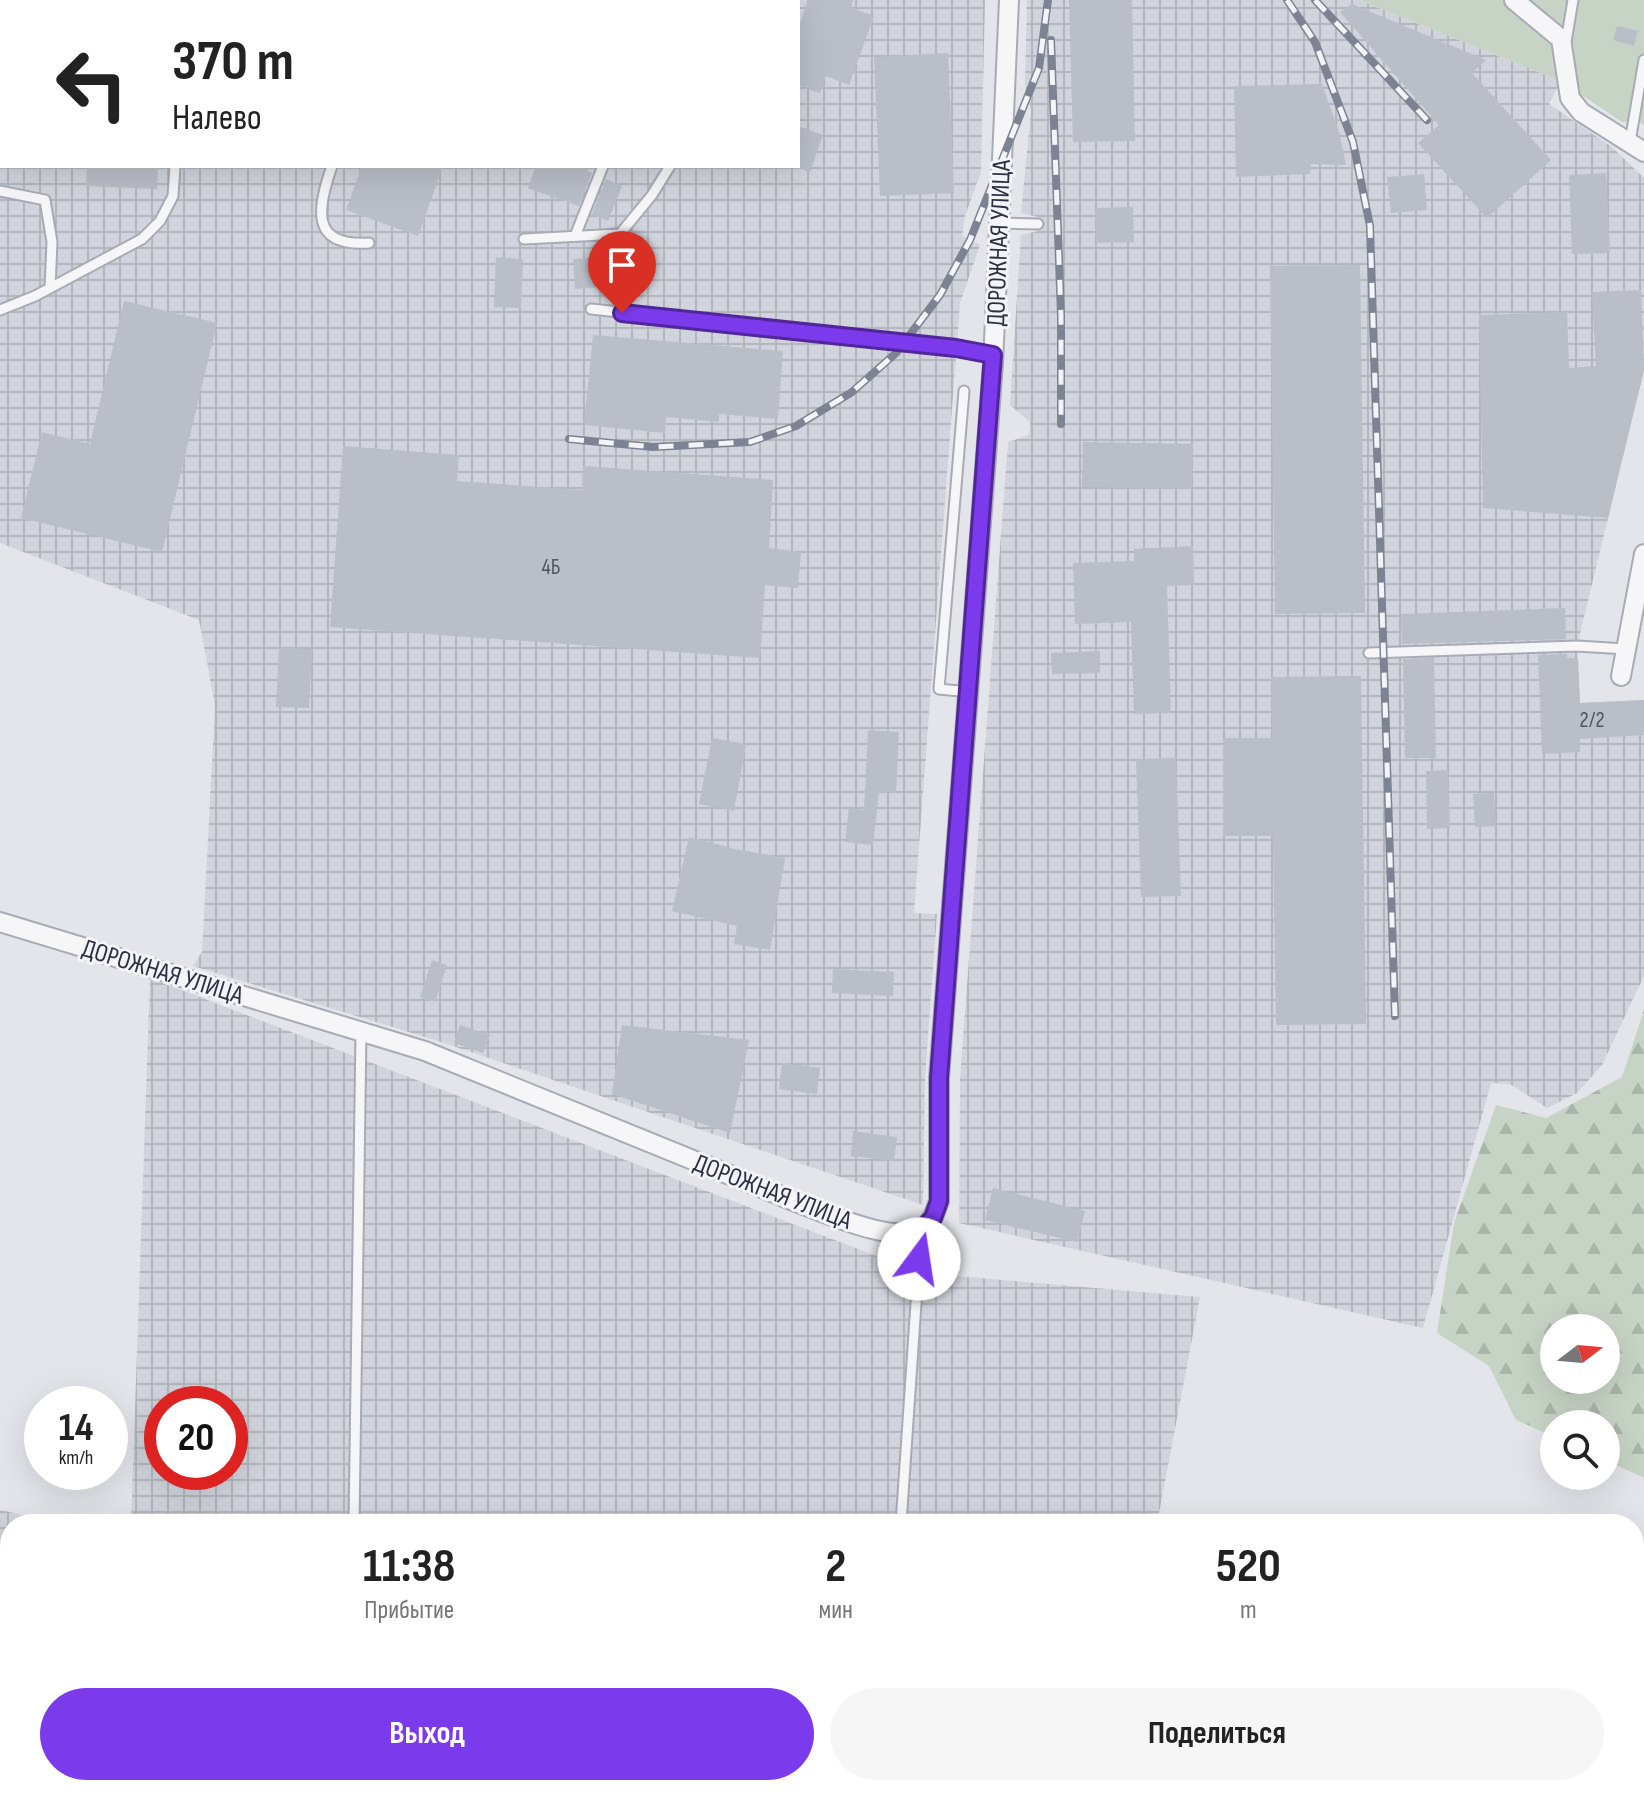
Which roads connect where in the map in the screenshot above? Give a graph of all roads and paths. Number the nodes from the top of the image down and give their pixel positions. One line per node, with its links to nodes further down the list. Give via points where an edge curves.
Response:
1 (1009, 0): 12 (street, ДОРОЖНАЯ УЛИЦА)
2 (1514, 0): 4 (street, via 1561,39)
3 (1573, 0): 4 (lane)
4 (1564, 53): 6 (street, via 1570,98 1581,112)
5 (1644, 60): 6 (lane)
6 (1637, 147)
7 (175, 168): 17 (lane, via 173,196 160,221 142,239)
8 (331, 168): 16 (lane, via 322,217 328,235 339,242)
9 (602, 168): 14 (lane)
10 (669, 168): 14 (lane, via 620,234)
11 (0, 191): 17 (lane, via 45,200 52,242)
12 (999, 223): 13 (lane); 20 (street, ДОРОЖНАЯ УЛИЦА)
13 (1038, 224)
14 (575, 236): 15 (lane)
15 (524, 239)
16 (369, 243)
17 (50, 288): 19 (lane)
18 (591, 309): 20 (lane)
19 (0, 310)
20 (993, 355): 26 (street, ДОРОЖНАЯ УЛИЦА)
21 (964, 391): 26 (lane, via 939,689)
22 (1644, 554): 23 (street)
23 (1626, 649): 24 (lane); 25 (street)
24 (1369, 653)
25 (1621, 676)
26 (970, 692): 29 (street, ДОРОЖНАЯ УЛИЦА, via 939,1078 939,1201)
27 (0, 922): 28 (street, ДОРОЖНАЯ УЛИЦА)
28 (361, 1032): 29 (street, ДОРОЖНАЯ УЛИЦА, via 425,1051 801,1204 896,1234); 30 (lane)
29 (921, 1230): 31 (lane)
30 (354, 1514)
31 (902, 1514)

